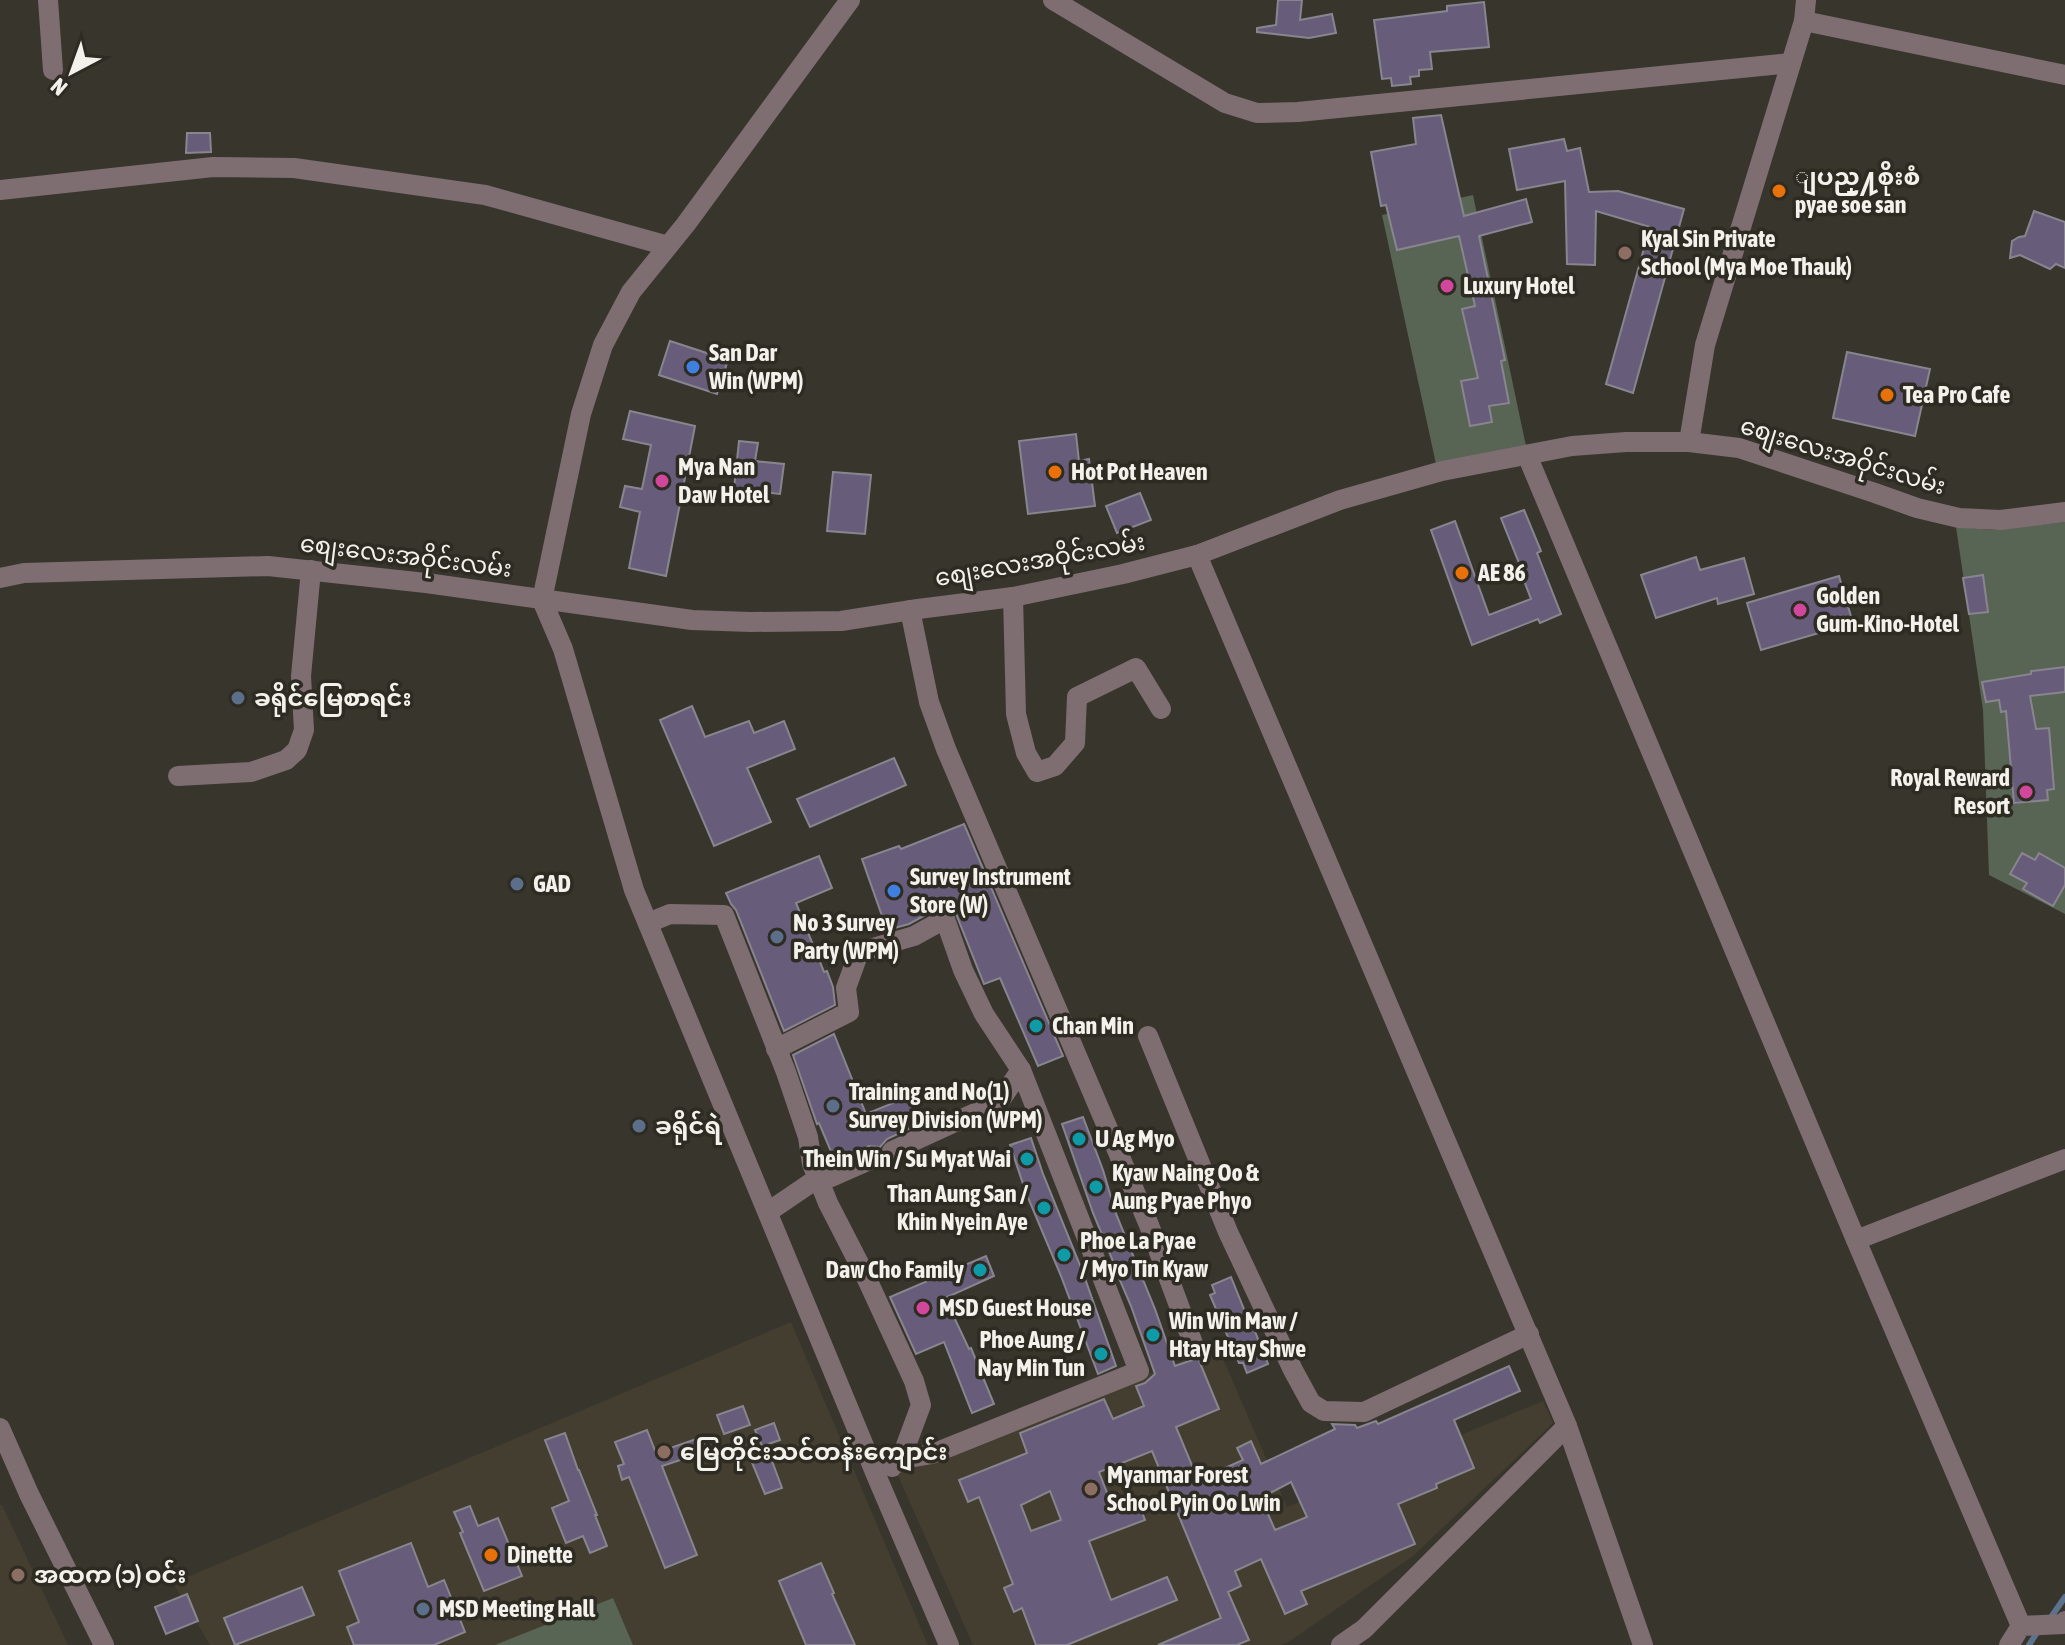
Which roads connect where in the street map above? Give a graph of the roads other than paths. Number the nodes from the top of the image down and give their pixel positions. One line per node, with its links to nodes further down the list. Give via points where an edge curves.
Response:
1 (48, 0): 7 (street)
2 (850, 0): 10 (street)
3 (1053, 0): 6 (street, via 1225,103 1257,113)
4 (1806, 0): 5 (street)
5 (1804, 21): 6 (street); 8 (street)
6 (1791, 63): 11 (street, via 1705,345)
7 (53, 70)
8 (2065, 75)
9 (0, 190): 10 (street, via 213,167 294,168 485,195)
10 (668, 246): 18 (street, via 631,292 603,345 581,414)
11 (1689, 442): 12 (street, စျေးလေးအဝိုင်းလမ်း, via 1572,446); 13 (street, စျေးလေးအဝိုင်းလမ်း, via 1739,448 1959,518 2000,520)
12 (1527, 455): 14 (street, စျေးလေးအဝိုင်းလမ်း, via 1442,471 1340,500); 29 (street)
13 (2065, 512)
14 (1197, 555): 17 (street, စျေးလေးအဝိုင်းလမ်း); 30 (street)
15 (311, 570): 16 (street, စျေးလေးအဝိုင်းလမ်း, via 175,568); 18 (street, စျေးလေးအဝိုင်းလမ်း); 21 (street, via 301,676 304,730 297,750 286,760 251,772)
16 (0, 578)
17 (1013, 597): 19 (street, စျေးလေးအဝိုင်းလမ်း); 20 (street, via 1016,714 1037,772 1055,766 1075,743 1077,697 1136,668)
18 (542, 600): 19 (street, စျေးလေးအဝိုင်းလမ်း, via 692,620 751,622 841,621); 22 (street, via 563,649)
19 (910, 610): 31 (street, via 929,702 946,749 1149,1225)
20 (1161, 709)
21 (178, 776)
22 (648, 923): 24 (street, via 670,914 724,915); 28 (street)
23 (1148, 1036): 30 (street, via 1228,1232 1311,1403 1324,1411 1364,1412)
24 (776, 1049): 25 (street, via 849,1012 846,988 859,952 914,936 945,919 984,1014); 27 (street)
25 (1021, 1070): 27 (street, via 999,1102 831,1177); 34 (street, via 1139,1371 932,1454)
26 (2065, 1159): 29 (street)
27 (818, 1178): 28 (street); 34 (street, via 921,1405)
28 (768, 1212): 35 (street)
29 (1856, 1240): 37 (street)
30 (1529, 1334): 32 (street)
31 (1194, 1346)
32 (1567, 1426): 40 (street, via 1364,1629); 41 (street)
33 (0, 1428): 38 (street)
34 (897, 1460): 35 (street)
35 (879, 1482): 39 (street)
36 (2059, 1623): 37 (street)
37 (2026, 1626): 42 (street)
38 (104, 1645)
39 (949, 1645)
40 (1341, 1645)
41 (1643, 1645)
42 (2009, 1645)

